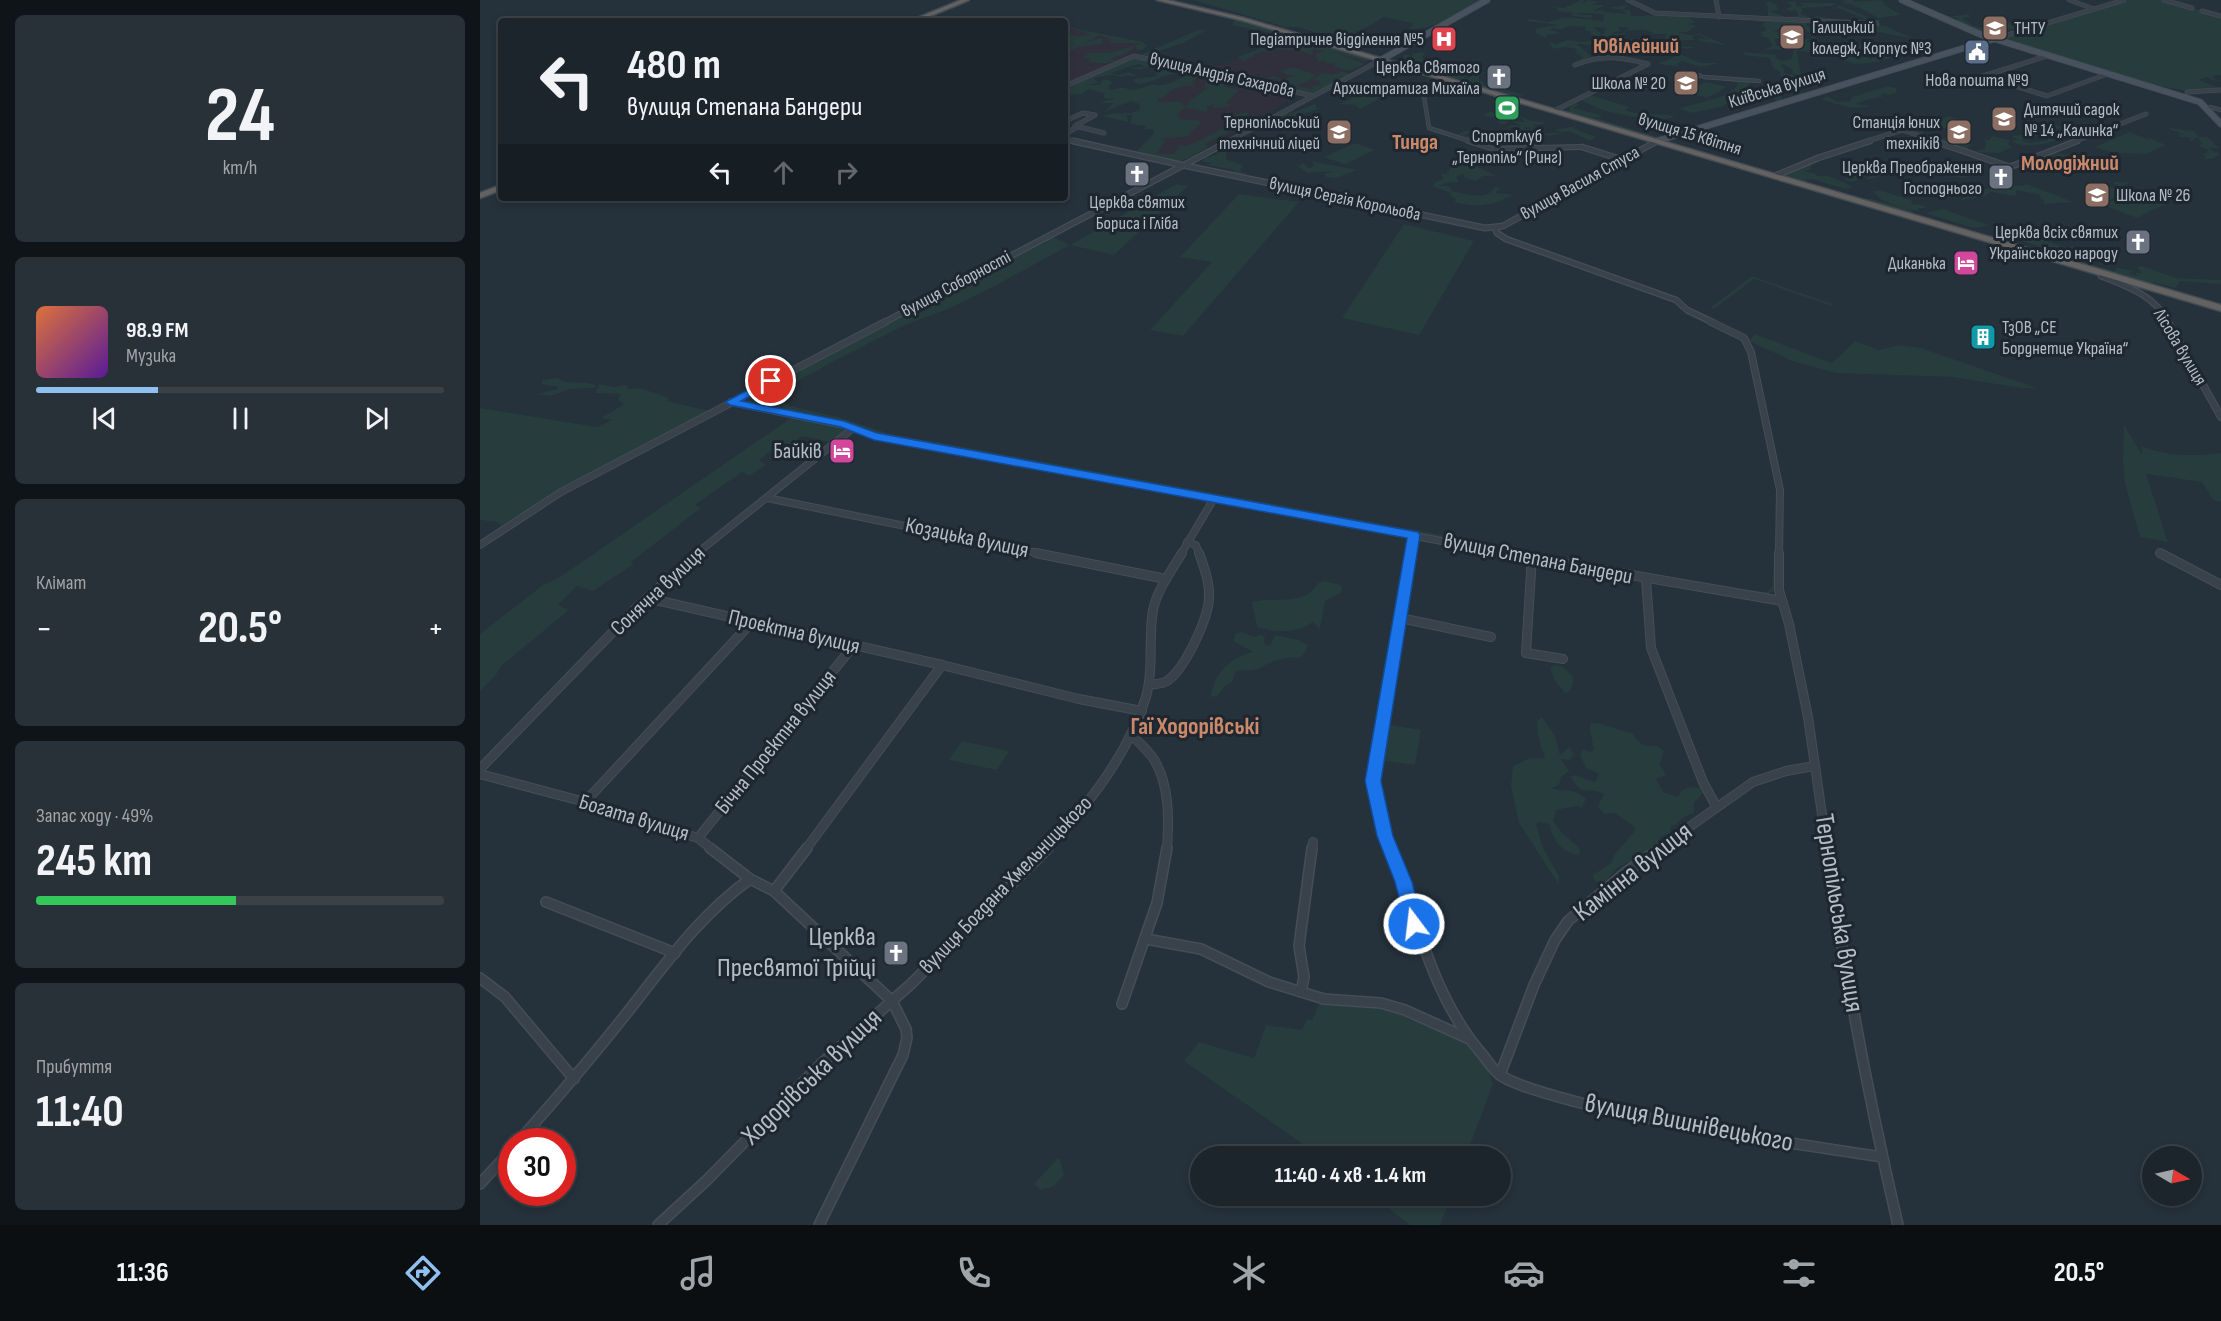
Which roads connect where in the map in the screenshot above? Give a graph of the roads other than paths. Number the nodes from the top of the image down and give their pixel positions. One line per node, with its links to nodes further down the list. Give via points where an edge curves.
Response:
1 (1160, 0): 20 (highway, вулиця 15 Квітня)
2 (1487, 0): 20 (main road)
3 (1628, 0): 15 (street, via 1655,13)
4 (1716, 0): 15 (street)
5 (1902, 0): 18 (main road)
6 (2069, 0): 12 (street)
7 (2124, 0): 10 (street, Київська вулиця)
8 (2164, 0): 11 (street)
9 (963, 1): 16 (highway)
10 (2114, 1): 12 (street, Київська вулиця)
11 (2192, 8)
12 (2094, 9): 18 (street, Київська вулиця)
13 (2202, 11): 14 (street)
14 (2221, 16)
15 (1719, 17): 17 (street)
16 (920, 18)
17 (1877, 24)
18 (1994, 39): 19 (main road); 42 (main road, Київська вулиця)
19 (2050, 55): 23 (main road); 23 (street, via 1983,76 2047,96)
20 (1381, 60): 30 (street, вулиця Соборності); 34 (highway, вулиця 15 Квітня)
21 (1575, 64): 34 (street, via 1601,56 1648,63)
22 (1683, 72): 24 (street)
23 (2110, 73): 29 (main road)
24 (1759, 81)
25 (1068, 85): 30 (street, вулиця Андрія Сахарова, via 1134,56)
26 (1423, 90): 43 (street, via 1429,128 1493,149)
27 (2221, 90): 28 (street)
28 (2207, 92): 29 (street); 31 (street)
29 (2186, 94): 31 (main road)
30 (1312, 96): 45 (street, вулиця Соборності)
31 (2199, 99): 37 (main road)
32 (2210, 107): 33 (street)
33 (2221, 110)
34 (1554, 111): 42 (highway, вулиця 15 Квітня)
35 (2146, 114): 46 (street, via 2010,167 1902,130)
36 (1068, 120): 38 (street, via 1083,113 1095,115)
37 (2221, 124)
38 (1077, 127): 39 (street); 40 (street)
39 (1068, 132)
40 (1104, 133)
41 (1068, 140): 45 (street, вулиця Сергія Корольова)
42 (1657, 141): 44 (street, вулиця Василя Стуса); 46 (highway, вулиця 15 Квітня)
43 (1582, 147): 44 (street)
44 (1620, 159): 49 (street, вулиця Василя Стуса)
45 (1184, 165): 50 (street, вулиця Сергія Корольова); 53 (street, вулиця Соборності)
46 (1775, 176): 51 (highway, вулиця 15 Квітня)
47 (498, 188): 48 (highway)
48 (480, 196)
49 (1503, 226): 50 (street, вулиця Сергія Корольова)
50 (1495, 228): 67 (street, Тернопільська вулиця, via 1506,239 1676,300 1687,310 1744,338 1751,352 1780,490)
51 (2104, 273): 52 (highway, вулиця 15 Квітня); 54 (street, Лісова вулиця, via 2101,276 2143,292 2162,310)
52 (2221, 307)
53 (730, 402): 55 (street, вулиця Степана Бандери); 60 (street, via 561,492)
54 (2221, 417)
55 (852, 429): 56 (street, Сонячна вулиця); 57 (street, вулиця Степана Бандери)
56 (767, 498): 63 (street, Козацька вулиця); 66 (street, Сонячна вулиця)
57 (1213, 500): 58 (street, вулиця Степана Бандери); 59 (street, вулиця Богдана Хмельницького)
58 (1414, 535): 62 (street, вулиця Степана Бандери); 68 (street)
59 (1187, 542): 63 (street, вулиця Богдана Хмельницького); 74 (street, via 1196,545 1202,562 1209,594 1207,613 1171,676 1166,682)
60 (480, 546)
61 (2160, 553): 65 (street)
62 (1532, 556): 64 (street, вулиця Степана Бандери); 72 (street, via 1526,653)
63 (1166, 579): 74 (street, вулиця Богдана Хмельницького, via 1153,609)
64 (1646, 579): 67 (street, вулиця Степана Бандери); 80 (street, via 1655,658 1669,700)
65 (2221, 585)
66 (646, 598): 69 (street, Проектна вулиця); 78 (street, Сонячна вулиця)
67 (1782, 601): 77 (street, Тернопільська вулиця)
68 (1400, 618): 70 (street); 92 (street, via 1373,773 1376,797 1418,934 1437,983)
69 (751, 623): 71 (street, Проектна вулиця); 79 (street)
70 (1491, 637)
71 (854, 645): 73 (street, Проектна вулиця); 81 (street, Бічна Проєктна вулиця)
72 (1563, 659)
73 (942, 665): 75 (street, Проектна вулиця); 84 (street)
74 (1149, 685): 75 (street, вулиця Богдана Хмельницького)
75 (1142, 711): 76 (street, вулиця Богдана Хмельницького)
76 (1131, 734): 86 (street, via 1156,767 1165,788 1170,822 1168,852); 90 (street, вулиця Богдана Хмельницького, via 1104,781 1059,836)
77 (1815, 766): 80 (street, Камінна вулиця, via 1762,778); 96 (street, Тернопільська вулиця, via 1839,935)
78 (480, 772): 79 (street, Богата вулиця)
79 (585, 802): 81 (street, Богата вулиця)
80 (1716, 806): 93 (street, Камінна вулиця, via 1605,887 1568,921 1534,986)
81 (698, 838): 83 (street, Богата вулиця)
82 (1312, 842): 89 (street, via 1299,946 1304,977)
83 (750, 879): 84 (street, Богата вулиця); 87 (street, via 731,891)
84 (774, 891): 90 (street, Богата вулиця)
85 (546, 902): 87 (street)
86 (1146, 939): 89 (street, via 1201,949 1269,982); 91 (street)
87 (675, 952): 94 (street)
88 (480, 978): 94 (street, via 505,997)
89 (1301, 992): 92 (street, via 1335,1001 1381,1003 1428,1018)
90 (892, 1001): 99 (street, Ходорівська вулиця, via 830,1056); 100 (street, Ходорівська вулиця, via 906,1029 903,1055)
91 (1122, 1004)
92 (1468, 1038): 93 (street)
93 (1500, 1075): 96 (street, вулиця Вишнівецького, via 1544,1093 1644,1119)
94 (574, 1079): 95 (street)
95 (530, 1128)
96 (1882, 1157): 101 (street, Тернопільська вулиця)
97 (498, 1164): 98 (street)
98 (480, 1184)
99 (658, 1225)
100 (819, 1225)
101 (1898, 1225)

